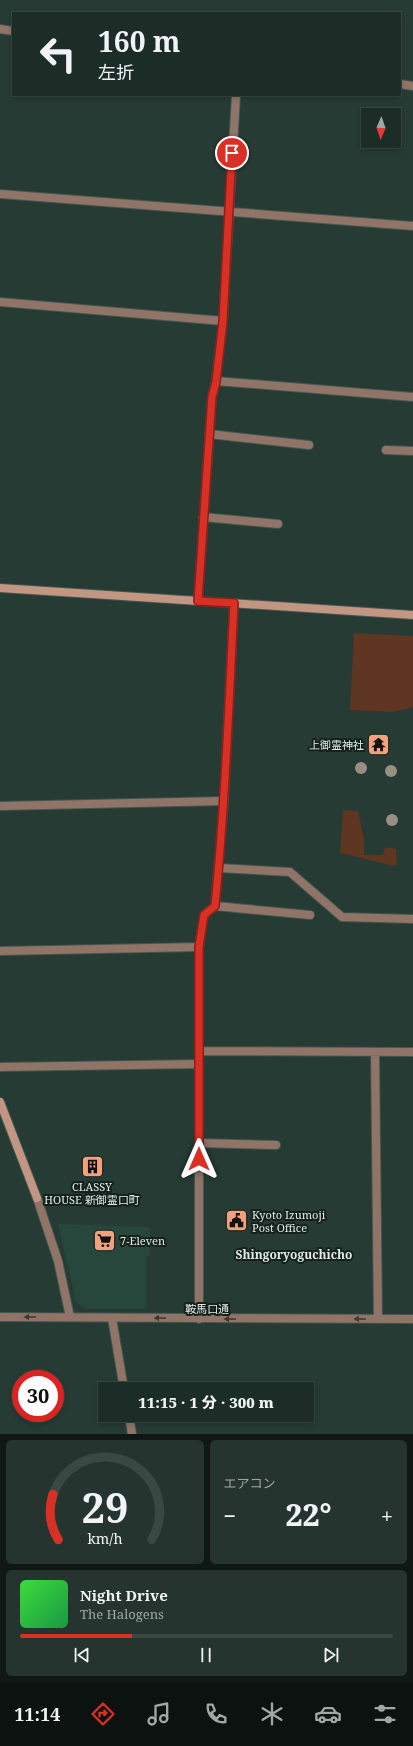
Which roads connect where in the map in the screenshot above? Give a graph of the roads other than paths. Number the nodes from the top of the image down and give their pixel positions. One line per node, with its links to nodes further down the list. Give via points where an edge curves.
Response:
1 (0, 29): 2 (street)
2 (12, 31)
3 (401, 84): 4 (street)
4 (413, 86)
5 (236, 96): 7 (street)
6 (0, 194): 7 (street)
7 (229, 211): 8 (street); 10 (street)
8 (413, 226)
9 (0, 302): 10 (street)
10 (223, 321): 11 (street)
11 (216, 382): 12 (street); 13 (street)
12 (413, 397)
13 (209, 434): 14 (street); 17 (street)
14 (309, 445)
15 (386, 450): 16 (street)
16 (413, 451)
17 (203, 517): 18 (street); 20 (street)
18 (278, 524)
19 (0, 588): 20 (street)
20 (198, 601): 21 (street)
21 (234, 603): 22 (street); 23 (street)
22 (413, 615)
23 (224, 801): 24 (street); 25 (street)
24 (0, 806)
25 (219, 868): 26 (street); 28 (street, via 290,872 342,917)
26 (215, 906): 27 (street); 29 (street, via 204,915)
27 (310, 915)
28 (413, 918)
29 (199, 947): 30 (street); 31 (street)
30 (0, 951)
31 (199, 1051): 32 (street); 34 (street)
32 (375, 1052): 33 (street); 43 (street)
33 (413, 1052)
34 (199, 1064): 35 (street); 37 (street)
35 (0, 1066)
36 (0, 1102): 40 (street, via 58,1261)
37 (199, 1143): 38 (street); 42 (street)
38 (276, 1145)
39 (0, 1317): 40 (street, 鞍馬口通, one-way to 39)
40 (70, 1317): 41 (street, 鞍馬口通)
41 (112, 1318): 42 (street, 鞍馬口通, one-way to 41); 45 (street)
42 (199, 1319): 43 (street, 鞍馬口通, one-way to 42)
43 (378, 1319): 44 (street, 鞍馬口通)
44 (413, 1319)
45 (123, 1382)
46 (130, 1422): 47 (street)
47 (132, 1434)

